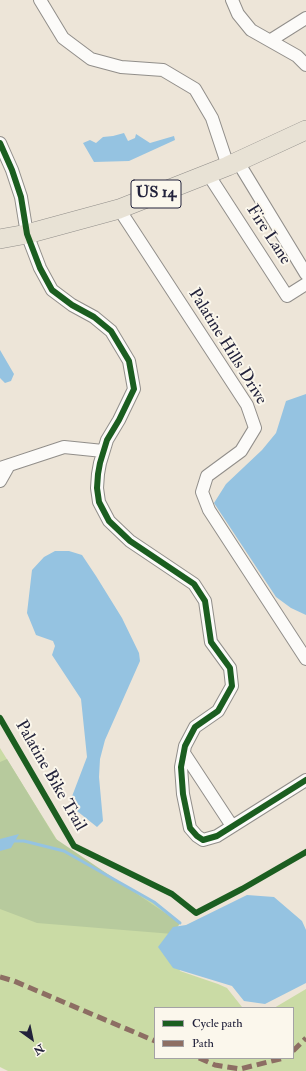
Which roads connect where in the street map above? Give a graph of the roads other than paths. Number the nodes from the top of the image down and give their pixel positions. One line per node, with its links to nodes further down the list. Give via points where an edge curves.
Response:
1 (40, 0): 8 (street, Fire Lane, via 63,38 92,59 121,67 163,70 195,89 212,118)
2 (232, 0): 4 (street, via 238,14 251,30)
3 (306, 18): 4 (street)
4 (271, 40): 5 (street, via 297,56)
5 (306, 65)
6 (306, 130): 8 (main road, US 14)
7 (0, 143): 11 (street, via 21,198)
8 (233, 164): 9 (main road, US 14); 13 (street, Fire Lane)
9 (208, 174): 10 (main road, US 14); 14 (street, Fire Lane, via 287,296)
10 (119, 209): 11 (main road, US 14); 18 (street, Palatine Hills Drive, via 247,405 255,428 241,451 207,476 202,492 209,510)
11 (27, 234): 12 (main road, US 14); 15 (street, via 52,290 72,305 94,316 111,331 129,361 134,389)
12 (0, 239)
13 (306, 274)
14 (306, 284)
15 (103, 451): 16 (street, via 64,446); 19 (street, via 97,488 99,502 109,520 130,541 194,584 205,601 211,642 230,668 232,686 218,711 195,727)
16 (5, 466): 17 (street)
17 (0, 481)
18 (306, 659)
19 (184, 753): 21 (street); 21 (street, via 181,768 183,794 190,828 203,840 217,836)
20 (306, 780): 21 (street)
21 (232, 826)

